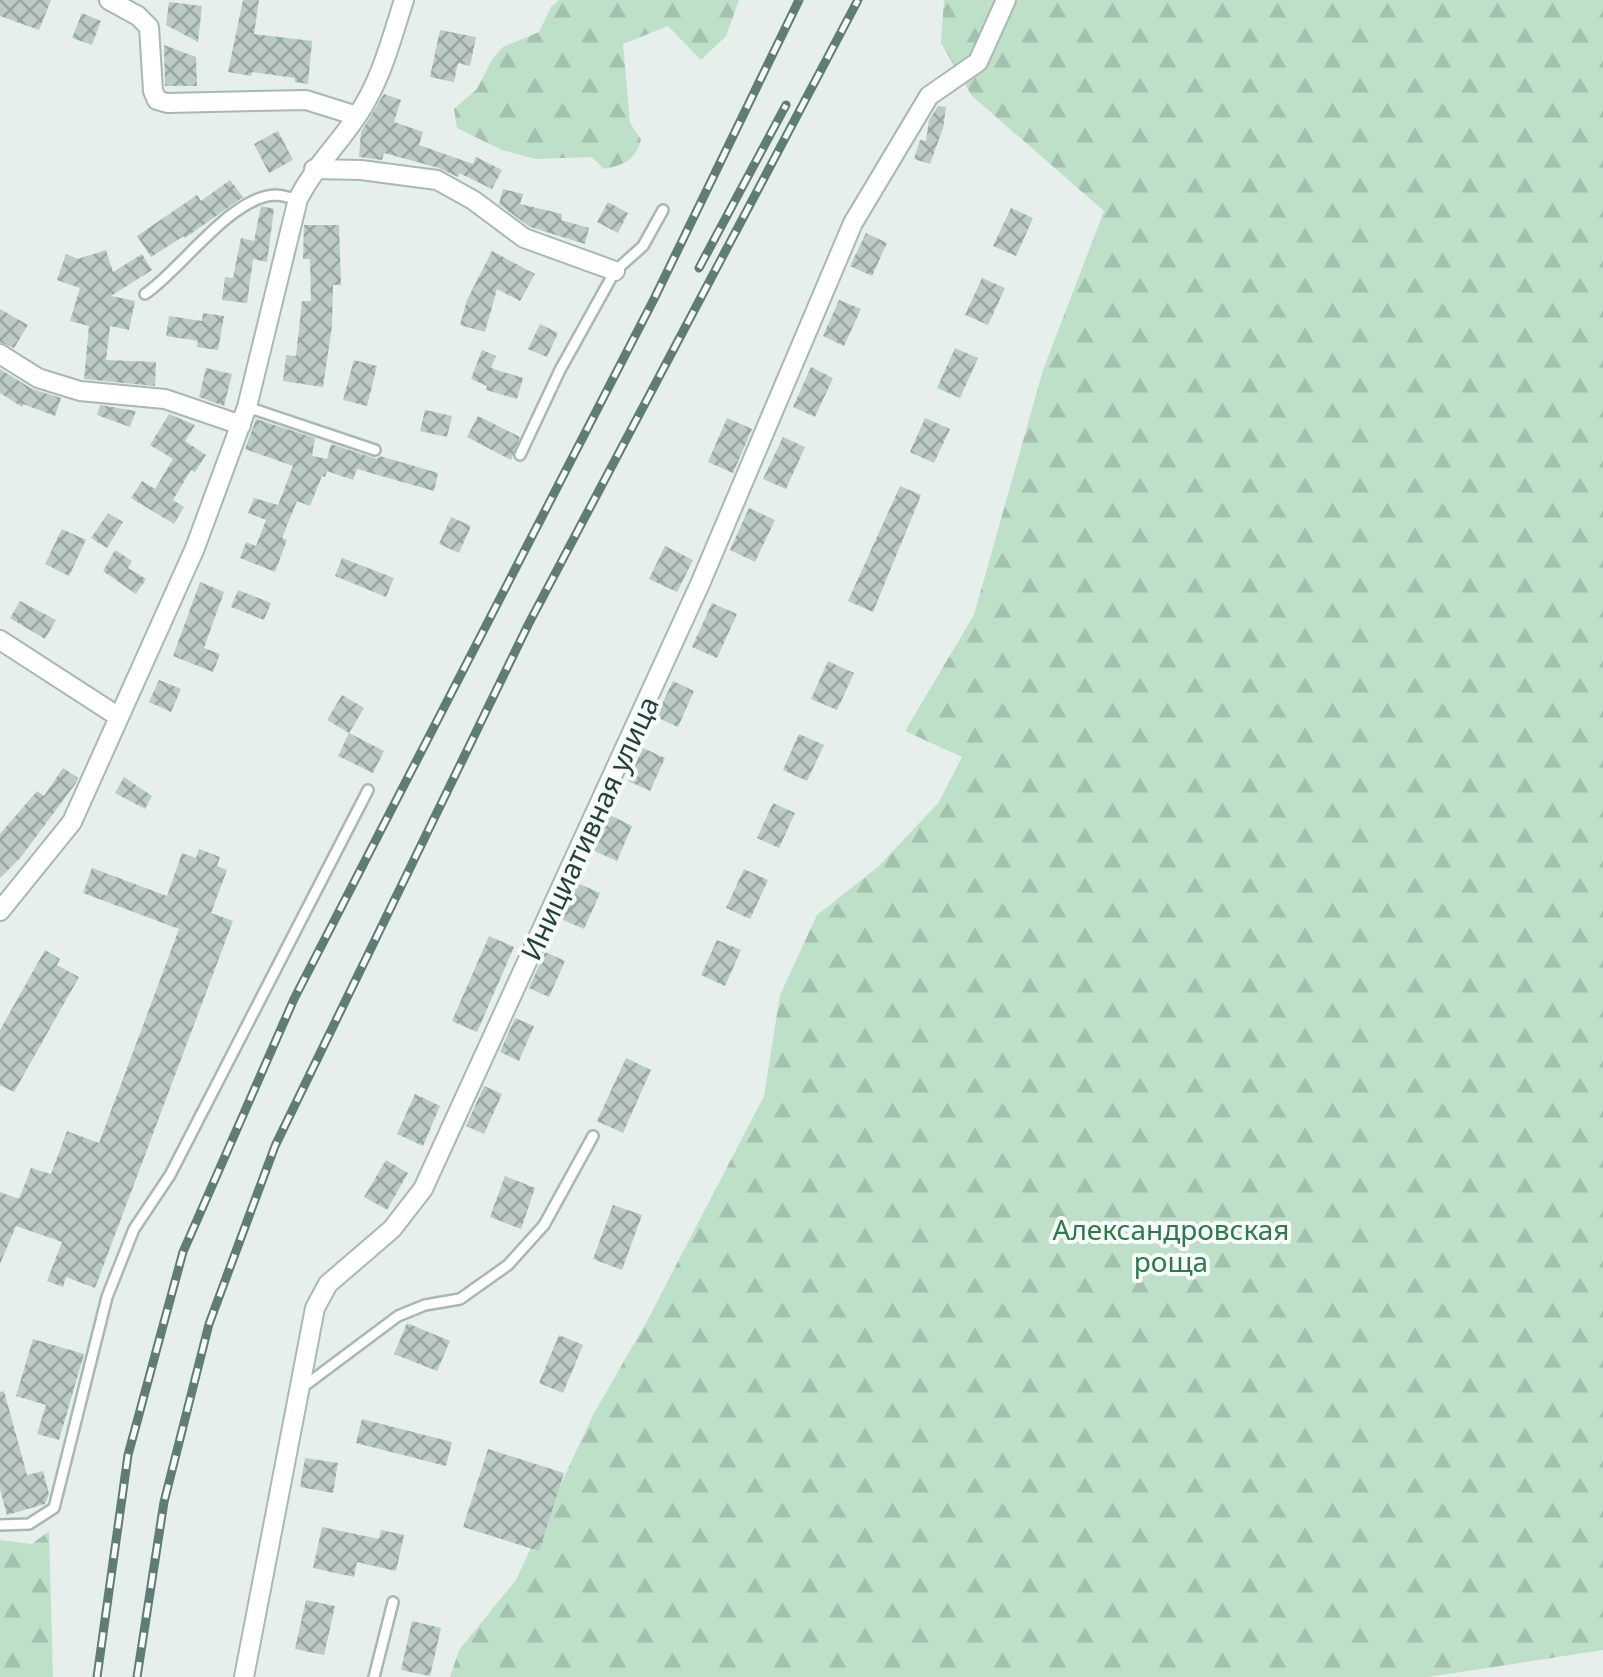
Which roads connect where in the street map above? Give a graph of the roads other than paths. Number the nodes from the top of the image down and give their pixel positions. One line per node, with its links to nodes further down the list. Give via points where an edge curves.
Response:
1 (109, 0): 4 (street, via 150,28 158,100 306,100)
2 (404, 0): 4 (street, via 383,68)
3 (1006, 0): 19 (street, Инициативная улица, via 978,62 929,96 854,223 700,584 424,1190 392,1229 328,1284 315,1308)
4 (357, 116): 5 (street)
5 (314, 169): 6 (street); 8 (street, via 437,180 524,238)
6 (298, 199): 9 (lane, via 277,194 244,206); 11 (street)
7 (663, 210): 8 (lane, via 644,246)
8 (615, 271): 13 (lane)
9 (144, 294)
10 (0, 354): 11 (street, via 38,378 80,392 165,399)
11 (244, 416): 12 (lane); 15 (street, via 195,548)
12 (375, 450)
13 (520, 455)
14 (0, 640): 15 (street)
15 (119, 717): 17 (street, via 72,822)
16 (368, 790): 20 (lane, via 170,1176 134,1229 107,1297 54,1508 29,1524)
17 (0, 912)
18 (593, 1136): 19 (lane, via 544,1225 508,1265 460,1299 398,1316)
19 (297, 1391): 22 (street, Инициативная улица)
20 (0, 1525)
21 (393, 1602): 23 (lane)
22 (244, 1677)
23 (374, 1677)

